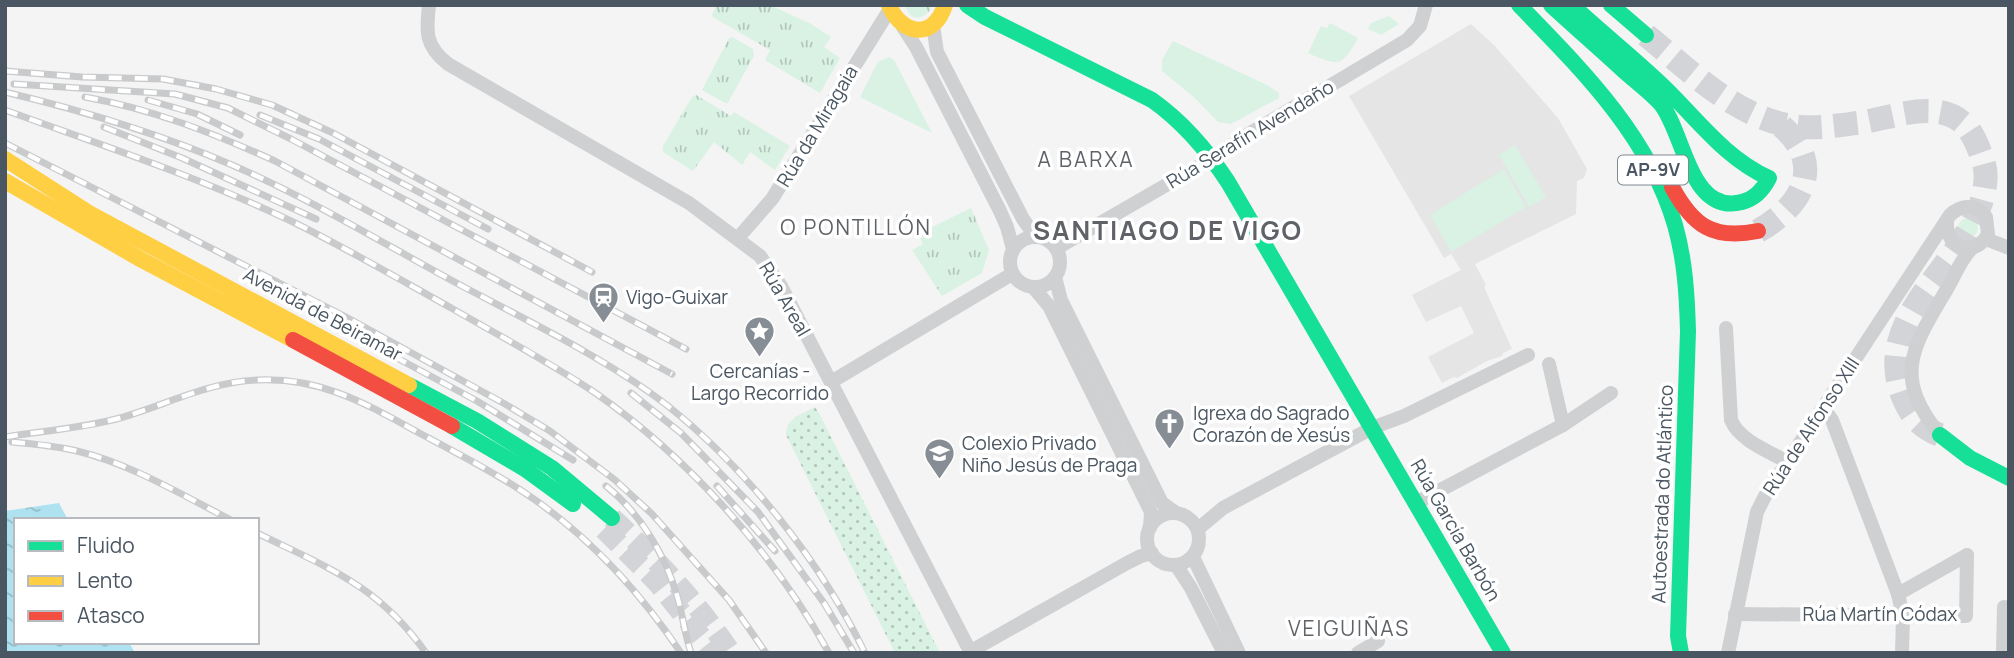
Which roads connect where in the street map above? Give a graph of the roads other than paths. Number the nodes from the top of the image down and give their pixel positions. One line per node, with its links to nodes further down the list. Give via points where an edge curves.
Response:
1 (429, 5): 20 (street, Rúa Areal, via 428,36 440,58 639,172)
2 (967, 5): 11 (main road, Rúa García Barbón)
3 (1426, 5): 14 (street, Rúa Serafín Avendaño, via 1420,26 1407,40)
4 (1519, 5): 54 (main road, Autoestrada do Atlántico / AP-9V, via 1616,111 1658,179 1682,258 1688,353)
5 (1528, 5): 18 (main road, via 1643,124 1682,206 1694,220 1723,235)
6 (1551, 5): 7 (main road, via 1659,102 1670,116 1700,188 1713,198 1738,204 1760,192 1769,178 1736,158)
7 (1572, 5)
8 (1611, 5): 13 (main road)
9 (889, 7): 12 (main road); 20 (street, Rúa da Miragaia, via 772,199)
10 (940, 16): 11 (main road, Rúa García Barbón); 12 (main road, Rúa García Barbón, via 921,30); 19 (street, via 937,52)
11 (985, 17): 14 (main road, Rúa García Barbón, via 1152,100 1183,124)
12 (903, 27): 25 (street, via 994,199)
13 (1646, 34)
14 (1213, 158): 22 (street, Rúa Serafín Avendaño); 37 (main road, Rúa García Barbón)
15 (5, 159): 30 (main road, Avenida de Beiramar)
16 (5, 181): 30 (main road, Avenida de Beiramar, via 89,232)
17 (1947, 222): 21 (street, via 1955,210 1976,208 1989,222); 23 (street, via 1953,242); 35 (street, Rúa de Alfonso XIII)
18 (1758, 231)
19 (1035, 236): 22 (street); 25 (street)
20 (738, 238): 33 (street, Rúa Areal, via 771,270)
21 (1986, 239): 23 (street); 24 (street)
22 (1057, 248): 27 (street, via 1061,262)
23 (1972, 248): 38 (street, via 1926,324 1912,357 1916,398)
24 (2009, 248)
25 (1013, 249): 26 (street)
26 (1012, 274): 28 (street); 33 (street)
27 (1055, 277): 28 (street); 42 (street, via 1061,300 1163,503)
28 (1033, 287): 44 (street, via 1049,306 1136,481 1151,512)
29 (1726, 328): 39 (street, via 1733,427)
30 (293, 331): 43 (main road, Avenida de Beiramar, via 482,441)
31 (1528, 355): 37 (street)
32 (1549, 364): 36 (street)
33 (831, 382): 55 (street, Rúa Areal)
34 (1611, 393): 36 (street)
35 (1821, 411): 39 (street, Rúa de Alfonso XIII); 49 (street, via 1832,420)
36 (1563, 425): 41 (street)
37 (1372, 428): 41 (main road, Rúa García Barbón); 45 (street, via 1223,508)
38 (1940, 435): 40 (main road)
39 (1786, 461): 51 (street, Rúa de Alfonso XIII, via 1757,512)
40 (2009, 478)
41 (1416, 503): 59 (main road, Rúa García Barbón)
42 (1176, 513): 44 (street, via 1156,519); 45 (street, via 1185,515)
43 (607, 523)
44 (1150, 528): 46 (street)
45 (1198, 529): 47 (street, via 1199,544)
46 (1152, 554): 48 (street, via 1162,563); 55 (street, via 1127,563)
47 (1193, 557): 48 (street); 57 (street)
48 (1176, 565): 56 (street)
49 (1898, 594): 52 (street); 52 (street, Rúa Martín Códax, via 1967,555 1966,616)
50 (2004, 607): 62 (street)
51 (1735, 614): 52 (street, Rúa Martín Códax); 60 (street, Rúa de Alfonso XIII)
52 (1903, 616): 61 (street)
53 (1378, 641): 58 (street)
54 (1678, 646)
55 (971, 652)
56 (1224, 653)
57 (1239, 653)
58 (1358, 653)
59 (1503, 653)
60 (1728, 653)
61 (1902, 653)
62 (2003, 653)

